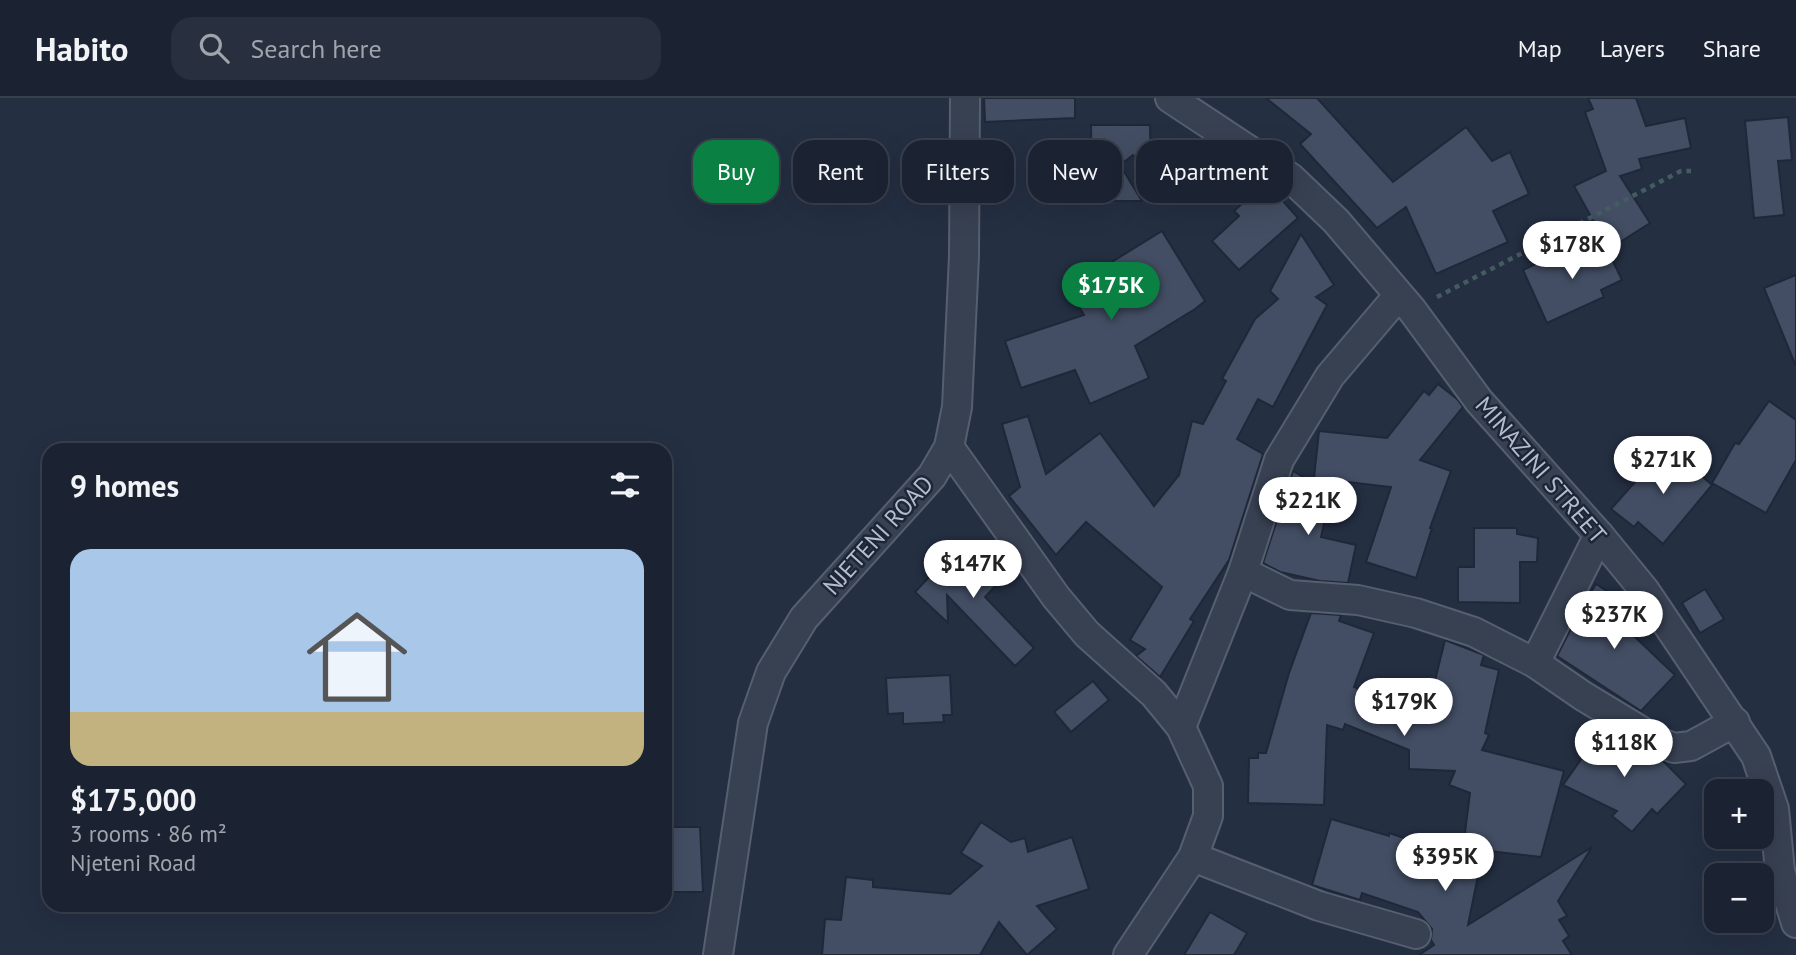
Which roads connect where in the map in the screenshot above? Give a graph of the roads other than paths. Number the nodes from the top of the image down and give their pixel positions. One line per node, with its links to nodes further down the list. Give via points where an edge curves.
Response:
1 (965, 98): 4 (street, NJETENI ROAD, via 964,256 957,407)
2 (1176, 100): 3 (street, MINAZINI STREET, via 1291,178 1336,221)
3 (1405, 303): 5 (street, MINAZINI STREET, via 1479,401); 6 (street, via 1330,376 1279,460)
4 (949, 447): 9 (street, via 1056,597); 13 (street, NJETENI ROAD, via 932,476 804,618 771,672 753,723)
5 (1599, 535): 7 (street); 8 (street, MINAZINI STREET, via 1645,591)
6 (1243, 572): 7 (street, via 1290,595 1358,600 1416,613 1474,632); 9 (street)
7 (1535, 663): 8 (street, via 1674,748 1691,746)
8 (1735, 722): 11 (street, MINAZINI STREET, via 1756,756 1773,809 1780,871)
9 (1181, 727): 10 (street, via 1208,786 1208,816)
10 (1193, 857): 12 (street, via 1319,906); 14 (street)
11 (1796, 923)
12 (1416, 934)
13 (718, 955)
14 (1128, 955)

